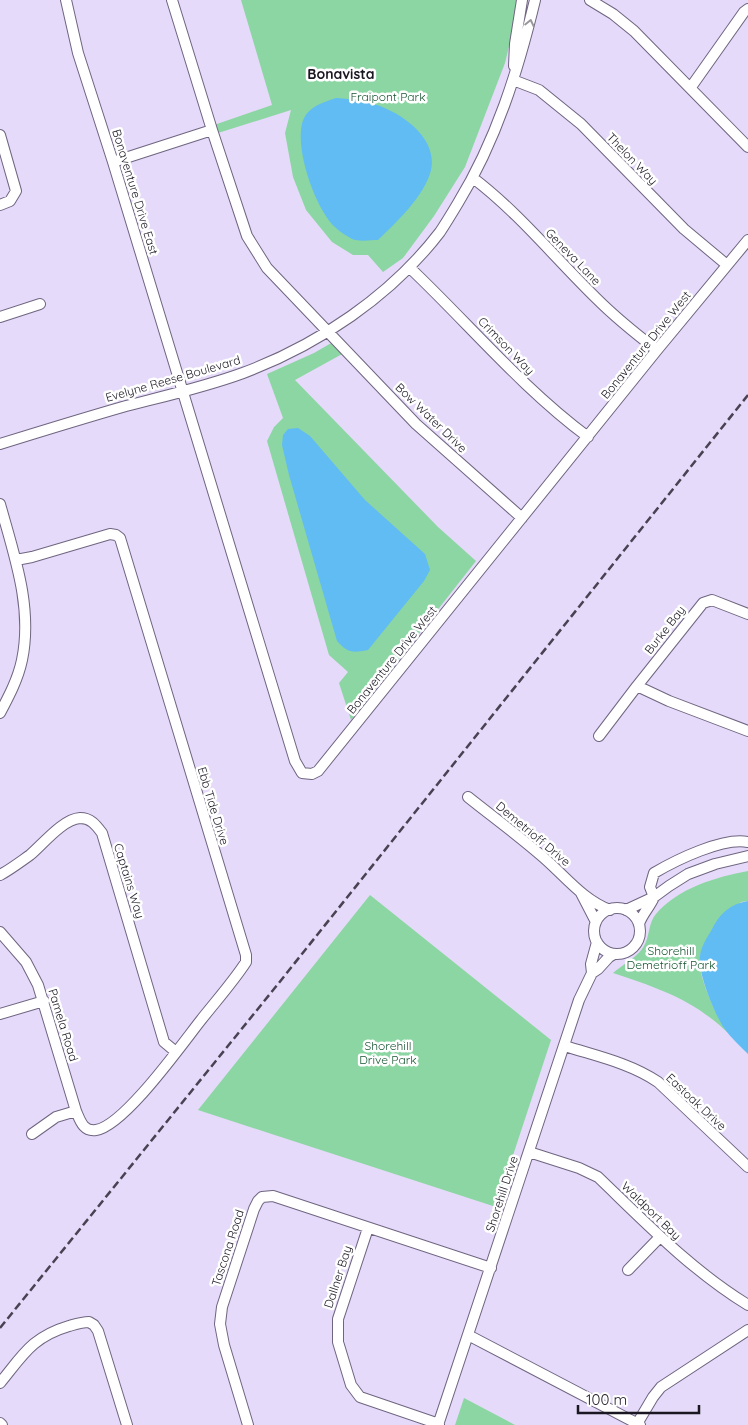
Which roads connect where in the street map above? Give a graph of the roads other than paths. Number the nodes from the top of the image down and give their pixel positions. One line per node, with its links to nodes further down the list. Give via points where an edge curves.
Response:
1 (66, 0): 12 (street, Bonaventure Drive East, via 78,53)
2 (172, 0): 9 (street)
3 (522, 0): 7 (street, Evelyne Reese Boulevard)
4 (535, 0): 7 (street, Evelyne Reese Boulevard, one-way to 4)
5 (590, 0): 8 (street, via 634,31)
6 (748, 10): 8 (street)
7 (513, 80): 13 (street, Evelyne Reese Boulevard); 16 (street, Thelon Way, via 539,90 565,110 684,229)
8 (691, 87): 11 (street)
9 (212, 130): 12 (street); 20 (street, via 246,236 267,268)
10 (0, 135): 14 (street, via 16,191 10,201)
11 (748, 146)
12 (113, 162): 22 (street, Bonaventure Drive East)
13 (473, 178): 17 (street, Evelyne Reese Boulevard, via 440,231); 21 (street, Geneva Lane, via 518,218 597,300)
14 (0, 205)
15 (748, 240): 16 (street, Bonaventure Drive West)
16 (727, 265): 21 (street, Bonaventure Drive West)
17 (410, 268): 20 (street, Evelyne Reese Boulevard, via 370,302); 23 (street, Crimson Way, via 524,384)
18 (40, 304): 19 (street)
19 (0, 317)
20 (328, 331): 22 (street, Evelyne Reese Boulevard, via 243,373); 26 (street, Bow Water Drive, via 416,424)
21 (657, 350): 23 (street, Bonaventure Drive West)
22 (183, 391): 24 (street, Evelyne Reese Boulevard); 26 (street, Bonaventure Drive West, via 295,760 302,773 312,774 318,770)
23 (588, 437): 26 (street, Bonaventure Drive West)
24 (0, 444)
25 (0, 504): 27 (street)
26 (522, 518)
27 (16, 560): 30 (street, via 26,623 22,660 14,688); 50 (street, Ebb Tide Drive, via 110,534 120,538 123,547 246,955 243,967)
28 (748, 614): 29 (street, Burke Bay, via 712,600 703,603)
29 (637, 686): 31 (street); 32 (street, Burke Bay)
30 (0, 713)
31 (748, 731)
32 (599, 736)
33 (468, 797): 37 (street, Demetrioff Drive, via 533,848)
34 (748, 842): 38 (street, via 728,843 701,851 654,873 650,888)
35 (748, 856): 38 (street, Shorehill Drive, via 688,874)
36 (0, 875): 50 (street, Captains Way, via 68,822 80,818 96,824 102,833 164,1042)
37 (580, 893): 39 (street, Demetrioff Drive); 41 (street, Demetrioff Drive)
38 (654, 897): 40 (street, Shorehill Drive); 42 (street, Shorehill Drive)
39 (610, 910): 40 (street, Shorehill Drive); 41 (street)
40 (626, 910): 42 (street)
41 (596, 922): 44 (street, Shorehill Drive)
42 (639, 924): 45 (street, Shorehill Drive, via 636,944 626,952)
43 (0, 932): 47 (street, Pamela Road, via 32,971)
44 (597, 942): 45 (street); 46 (street, Shorehill Drive)
45 (614, 954): 46 (street, Shorehill Drive)
46 (592, 972): 49 (street, Shorehill Drive, via 579,1000)
47 (44, 1001): 48 (street); 51 (street, Pamela Road)
48 (0, 1014)
49 (565, 1046): 54 (street, Shorehill Drive); 55 (street, Eastoak Drive, via 631,1067 650,1077)
50 (176, 1052): 52 (street, Ebb Tide Drive, via 127,1110 104,1127)
51 (76, 1111): 52 (street, Pamela Road, via 81,1124); 53 (street, via 56,1117)
52 (90, 1130)
53 (32, 1134)
54 (529, 1152): 57 (street, Waldport Bay, via 598,1177); 58 (street, Shorehill Drive)
55 (748, 1167)
56 (368, 1228): 58 (street, Tascona Road); 66 (street, Tascona Road, via 274,1196 262,1197 258,1201 222,1307 220,1324); 67 (street, Dallner Bay, via 340,1310 338,1325 338,1342 351,1385 360,1397)
57 (660, 1237): 59 (street); 60 (street, Waldport Bay, via 712,1282)
58 (491, 1268): 62 (street, Shorehill Drive)
59 (628, 1270)
60 (748, 1305)
61 (748, 1330): 64 (street, via 661,1387 652,1397)
62 (468, 1335): 64 (street); 67 (street, Shorehill Drive)
63 (0, 1383): 65 (street, via 40,1338 54,1330 89,1322 98,1331)
64 (639, 1424)
65 (127, 1425)
66 (248, 1425)
67 (438, 1425)

